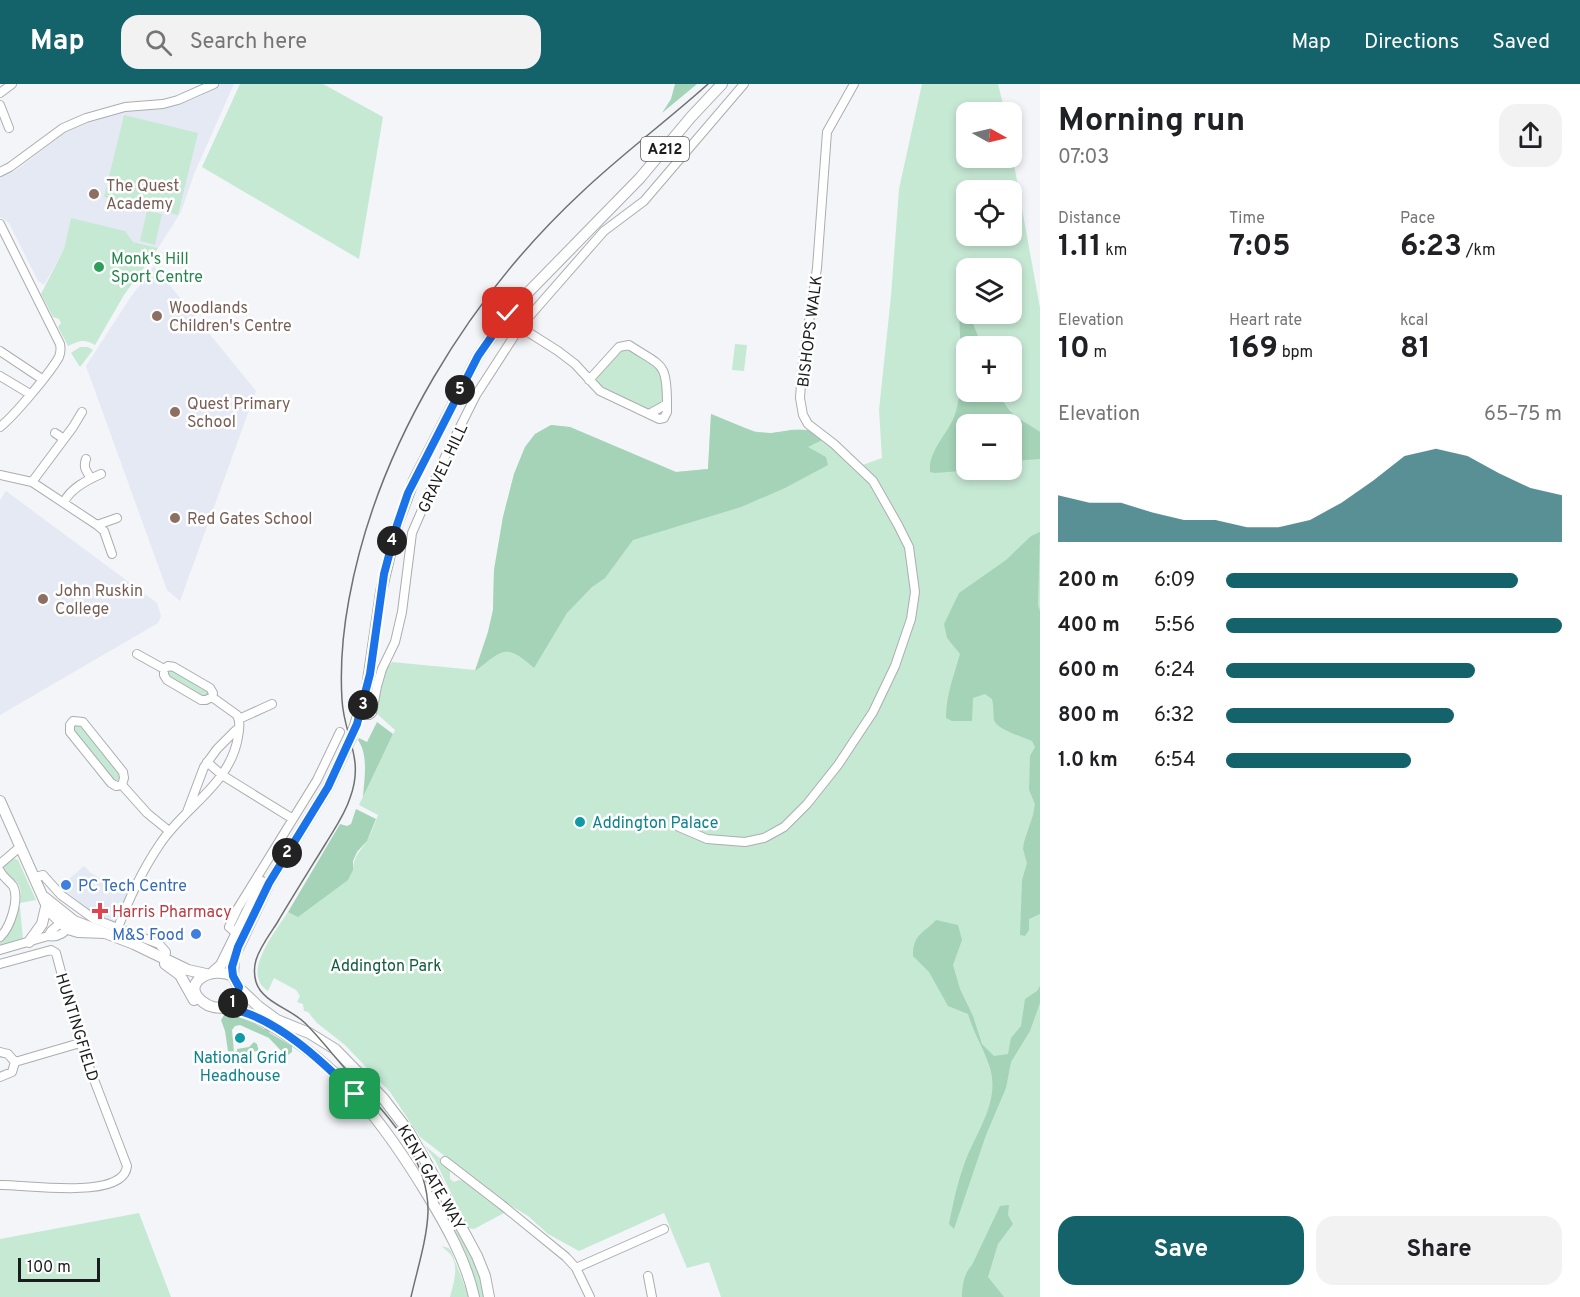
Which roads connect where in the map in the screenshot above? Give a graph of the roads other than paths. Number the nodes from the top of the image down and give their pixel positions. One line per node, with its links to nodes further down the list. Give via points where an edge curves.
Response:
1 (12, 84): 6 (street)
2 (214, 84): 10 (street, via 163,104 125,107 86,118 63,128)
3 (722, 84): 9 (main road, GRAVEL HILL / A212)
4 (744, 84): 11 (street, GRAVEL HILL)
5 (854, 84): 48 (street, BISHOPS WALK, via 827,132 817,268 800,398 808,424 873,482 898,525 909,547 915,592 911,619 873,712 838,765 784,827 764,838 745,842 707,839)
6 (0, 93)
7 (0, 105): 8 (street)
8 (9, 128)
9 (655, 160): 11 (street); 12 (main road, GRAVEL HILL / A212)
10 (0, 172)
11 (664, 177): 14 (street, GRAVEL HILL, via 644,201 604,231)
12 (607, 213): 37 (main road, GRAVEL HILL / A212, via 492,334 417,472 388,556); 41 (main road, GRAVEL HILL / A212, via 577,236 494,320 415,463 387,535 361,685 351,720)
13 (0, 224): 17 (street, via 62,350)
14 (520, 327): 18 (street, via 575,364); 37 (street, GRAVEL HILL, via 476,395 412,533 398,632 380,678 374,709 371,715)
15 (0, 351): 17 (street)
16 (0, 376): 19 (street)
17 (42, 379): 19 (street)
18 (589, 380): 18 (street, via 600,391 658,419 667,412 665,372 629,345 619,347)
19 (30, 394): 21 (street)
20 (82, 412): 23 (street)
21 (0, 427)
22 (55, 433): 23 (street)
23 (64, 439): 28 (street)
24 (86, 459): 27 (street, via 85,470)
25 (101, 474): 27 (street)
26 (0, 475): 28 (street)
27 (91, 478): 29 (street)
28 (32, 482): 29 (street)
29 (63, 502): 31 (street)
30 (117, 518): 31 (street)
31 (97, 525): 32 (street, via 104,531)
32 (112, 554)
33 (137, 654): 34 (street)
34 (164, 669): 35 (street, via 167,680 184,690 203,700); 35 (street, via 174,667 210,688)
35 (212, 697): 38 (street)
36 (272, 704): 38 (street)
37 (364, 714): 66 (main road, GRAVEL HILL / A212, via 328,787 269,883 234,957)
38 (239, 719): 39 (street)
39 (239, 731): 42 (street); 43 (street)
40 (340, 732): 41 (street, GRAVEL HILL)
41 (334, 754): 47 (street, GRAVEL HILL); 57 (main road, GRAVEL HILL / A212, via 322,784)
42 (207, 762): 43 (street); 46 (street)
43 (222, 776): 46 (street); 47 (street)
44 (122, 785): 44 (street, via 111,783 70,732 73,721 83,722 123,772); 49 (street)
45 (0, 801): 50 (main road)
46 (187, 813): 49 (street)
47 (293, 819): 57 (street, GRAVEL HILL, via 238,908 230,924)
48 (679, 826)
49 (169, 831): 56 (street)
50 (21, 846): 51 (street); 53 (main road)
51 (0, 864)
52 (0, 871): 58 (street, via 14,888 15,899 8,928)
53 (35, 877): 54 (main road); 56 (street, via 43,875 80,911)
54 (45, 902): 55 (main road); 59 (main road, via 42,924)
55 (68, 922): 56 (main road, via 78,932); 59 (street, via 60,935)
56 (112, 932): 62 (main road)
57 (234, 932): 65 (main road, GRAVEL HILL / A212, via 220,965)
58 (0, 937)
59 (29, 942): 60 (street)
60 (13, 946): 61 (street); 63 (street)
61 (0, 950)
62 (160, 956): 65 (main road, via 188,970); 68 (main road, via 160,961 180,975 192,997)
63 (16, 960): 64 (street, HUNTINGFIELD); 70 (street, HUNTINGFIELD, via 56,953)
64 (0, 964)
65 (209, 973): 66 (main road); 68 (main road, via 198,980 195,990)
66 (233, 976): 67 (main road)
67 (239, 987): 69 (main road, via 236,999); 75 (main road, KENT GATE WAY, via 267,1014 320,1039 341,1054 383,1098)
68 (206, 1004): 69 (main road)
69 (226, 1008): 77 (main road, KENT GATE WAY, via 246,1012 267,1023 305,1048 340,1079 395,1143)
70 (80, 1043): 72 (street); 76 (street, HUNTINGFIELD, via 127,1166 126,1173 121,1179 96,1186)
71 (0, 1053): 72 (street, via 8,1054)
72 (15, 1062): 73 (street, via 12,1072)
73 (0, 1077)
74 (445, 1161): 79 (street, via 457,1175 538,1233)
75 (427, 1162): 77 (main road); 82 (main road, KENT GATE WAY, via 477,1256)
76 (0, 1185)
77 (436, 1208): 81 (main road, KENT GATE WAY, via 466,1270)
78 (663, 1229): 79 (street)
79 (576, 1268): 83 (street)
80 (648, 1276): 84 (street)
81 (474, 1297)
82 (489, 1297)
83 (590, 1297)
84 (652, 1297)

